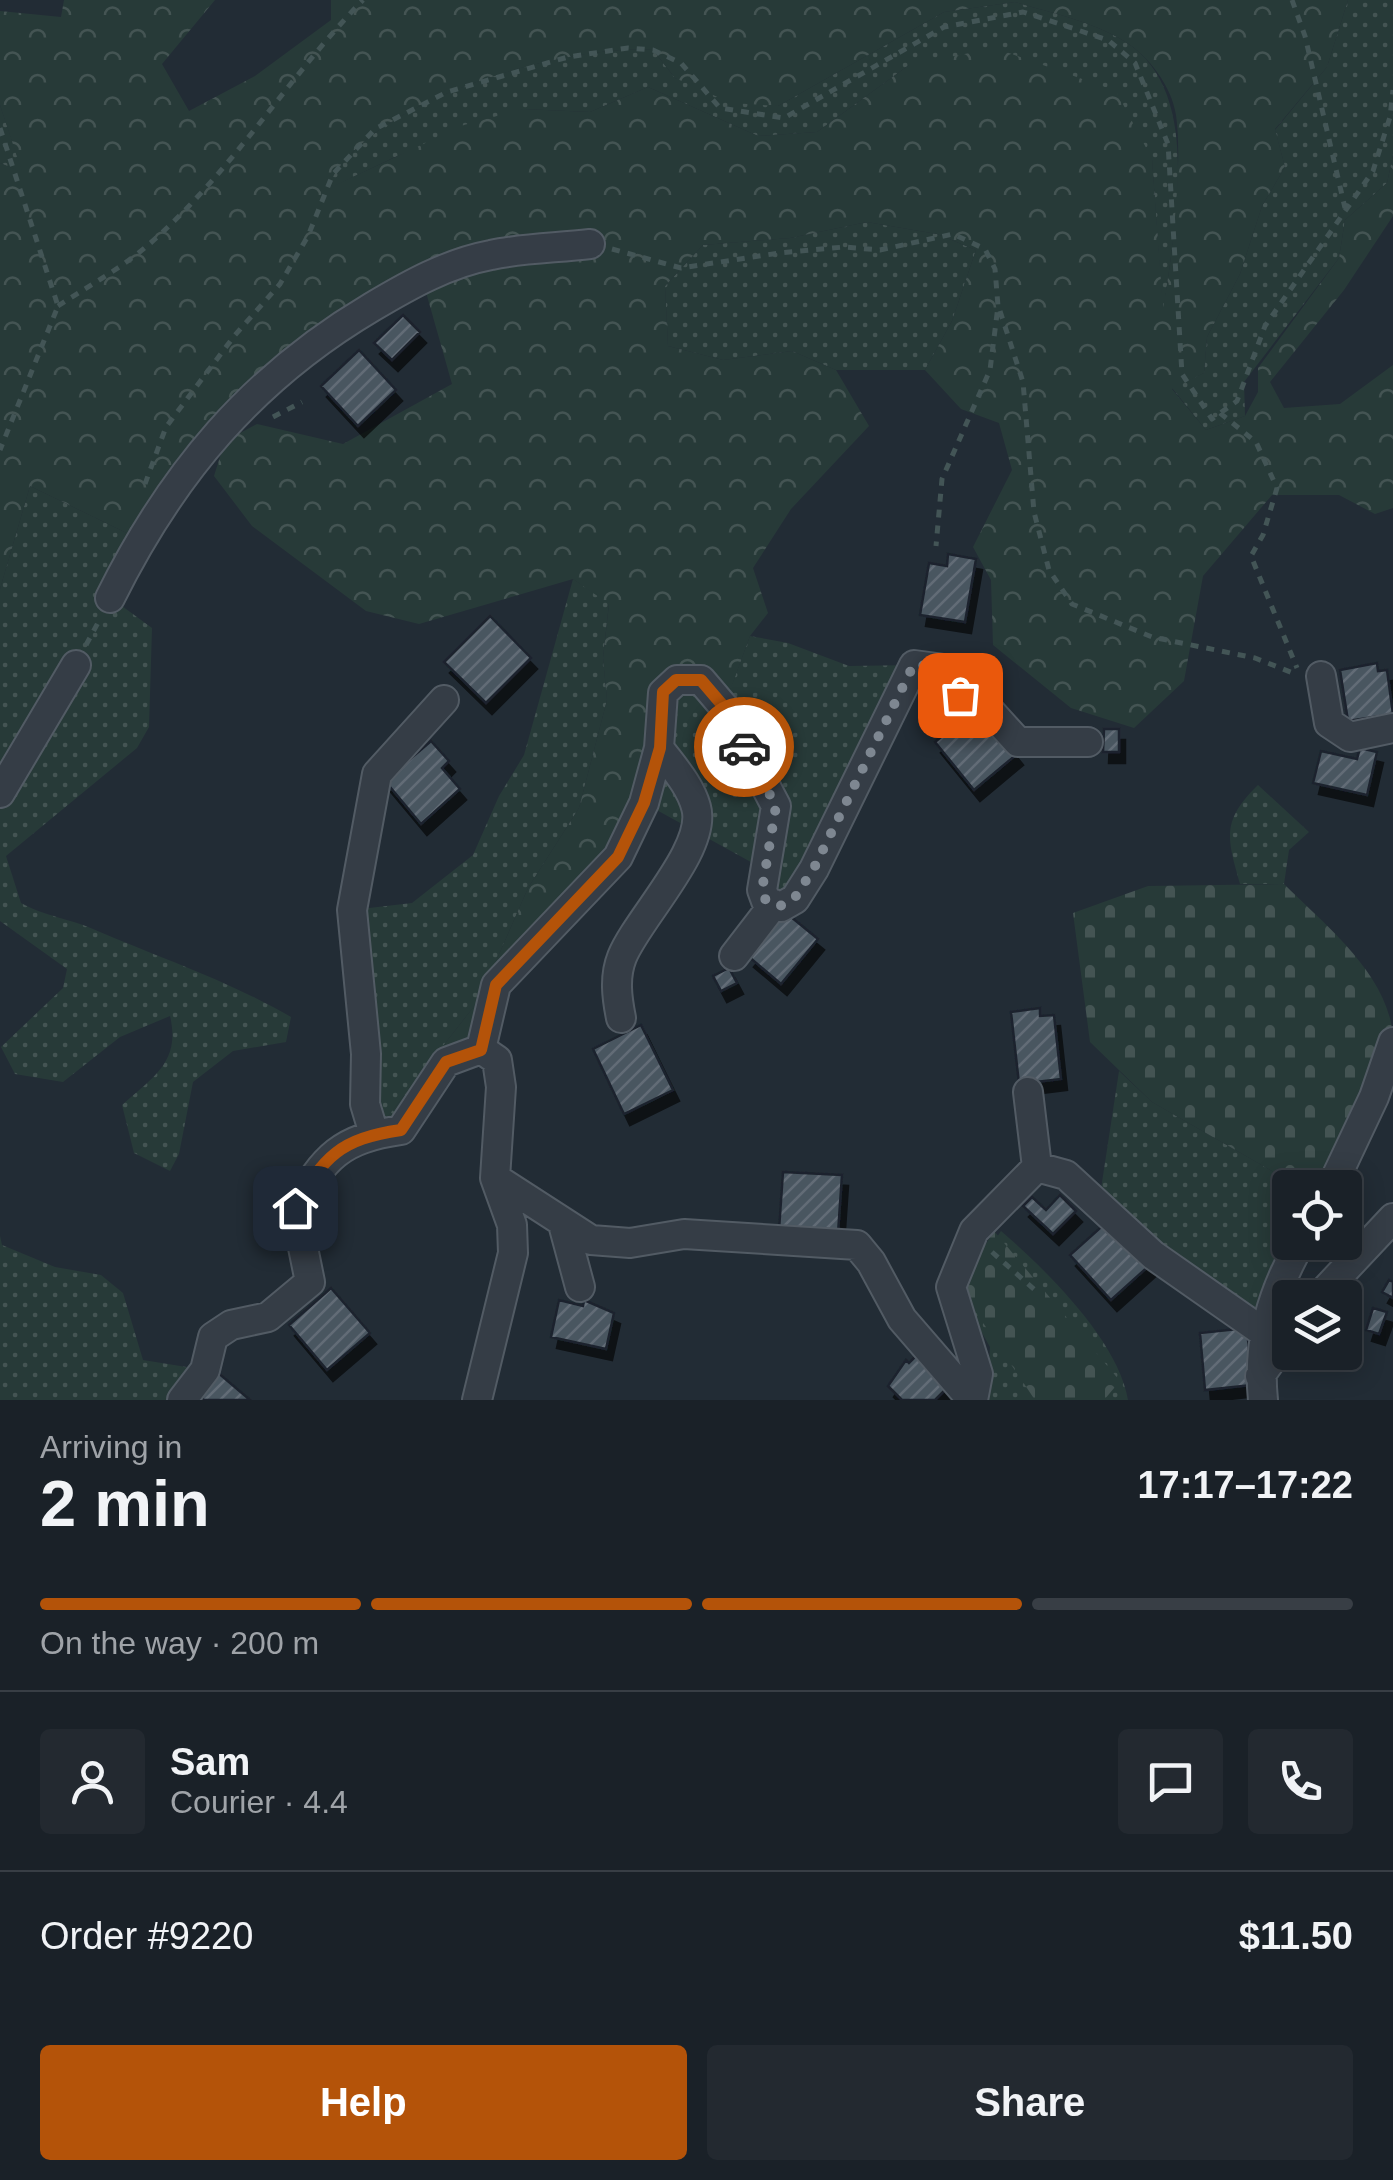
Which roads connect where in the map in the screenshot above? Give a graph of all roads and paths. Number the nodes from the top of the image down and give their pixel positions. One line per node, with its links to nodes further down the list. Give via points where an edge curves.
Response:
1 (363, 0): 7 (path, via 215,178 146,248)
2 (1292, 0): 5 (path)
3 (1393, 90): 5 (path, via 1373,171)
4 (0, 128): 7 (path)
5 (1345, 208): 9 (path, via 1264,326 1237,401)
6 (590, 244): 8 (path, via 681,268 844,246 880,250 953,234 985,249 995,269); 13 (street, via 472,260 422,277 334,330 262,384 197,457 140,539)
7 (58, 306): 10 (path)
8 (998, 306): 12 (path, via 990,370 942,478); 15 (path, via 1023,382 1034,512 1049,570 1072,604 1152,637)
9 (1220, 413): 11 (path, via 1212,418 1182,374 1168,144 1136,63 1108,40 1022,12 944,27 784,118 720,108 680,63 653,50 628,48 568,57 448,92 375,129 333,174 280,284 166,427); 15 (path, via 1256,442 1278,488 1251,556)
10 (0, 450)
11 (144, 493)
12 (936, 546)
13 (110, 598): 14 (path)
14 (76, 666): 20 (street)
15 (1310, 676): 17 (street, via 1328,723 1350,738)
16 (444, 700): 27 (street, via 377,774 352,910 365,1104)
17 (1393, 728)
18 (1088, 742): 21 (street, via 1018,742 979,699 960,695 944,669 914,664 814,868 794,899)
19 (660, 748): 21 (street, via 663,692 676,680 701,680 724,707 776,806 762,890); 23 (street, via 698,812 687,853 622,958); 25 (street, via 618,857 496,985)
20 (0, 793)
21 (774, 904): 22 (street)
22 (734, 956)
23 (620, 1018)
24 (1393, 1042): 29 (street)
25 (481, 1050): 27 (street, via 446,1062 401,1130); 30 (street, via 497,1060 501,1086)
26 (1028, 1092): 28 (street)
27 (374, 1134): 42 (street, via 342,1145 319,1166 295,1208 310,1282 268,1317 231,1324 212,1337 205,1370)
28 (1037, 1167): 34 (street); 39 (street, via 1066,1175 1154,1255)
29 (1339, 1170)
30 (496, 1178): 33 (street); 43 (street, via 512,1226 513,1254)
31 (751, 1216): 35 (street)
32 (1393, 1218): 36 (street)
33 (562, 1224): 35 (street, via 591,1240 630,1243); 37 (street)
34 (974, 1231): 38 (path); 44 (street, via 951,1287 978,1374)
35 (684, 1234): 44 (street, via 856,1245 902,1319)
36 (1335, 1280)
37 (580, 1287)
38 (1036, 1291)
39 (1272, 1330)
40 (1272, 1351): 41 (street)
41 (1262, 1388)
42 (182, 1400)
43 (476, 1400)
44 (973, 1400)

